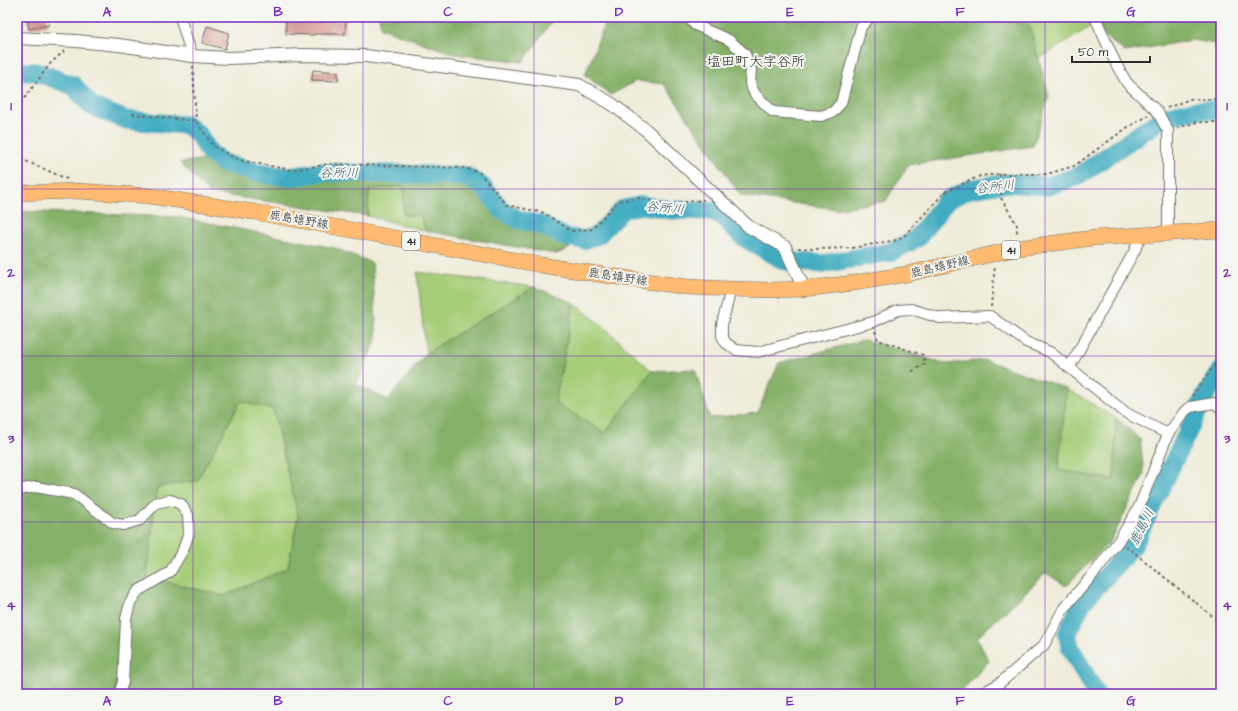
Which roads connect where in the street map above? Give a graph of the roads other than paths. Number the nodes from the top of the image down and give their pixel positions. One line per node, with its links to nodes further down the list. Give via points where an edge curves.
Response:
1 (180, 17): 6 (street)
2 (688, 17): 3 (street, via 695,25 729,40 745,54 751,69 750,84 755,94 773,112 821,116 833,112 841,103 861,27)
3 (870, 17)
4 (1095, 17): 9 (street, via 1127,82 1157,111 1168,131)
5 (17, 38): 6 (street, via 119,45)
6 (192, 56): 12 (street, via 366,56 579,85 612,104 646,130 750,227 785,247)
7 (17, 194): 11 (main road, 鹿島嬉野線 / 41, via 79,191 150,196 254,212 610,276 687,287)
8 (1221, 230): 9 (main road, 鹿島嬉野線 / 41)
9 (1168, 233): 10 (main road, 鹿島嬉野線 / 41)
10 (1140, 235): 12 (main road, 鹿島嬉野線 / 41, via 1018,248 907,274); 13 (street, via 1135,250)
11 (731, 289): 12 (main road, 鹿島嬉野線 / 41); 13 (street, via 722,324 722,336 726,343 736,350 758,352 873,322 898,310 911,310 940,318 990,316 1026,342 1050,352)
12 (804, 289)
13 (1069, 368): 15 (street, via 1126,413)
14 (1217, 406): 15 (street, via 1190,407 1184,411)
15 (1168, 434): 18 (street, via 1139,507 1096,571 1064,608 1044,645 1000,683)
16 (17, 490): 17 (street, via 36,487 74,494 113,523 123,525 140,520 156,503 170,500 181,504 188,515 189,533 183,550 170,572 138,591 130,603 126,619 123,682)
17 (119, 694)
18 (981, 694)

